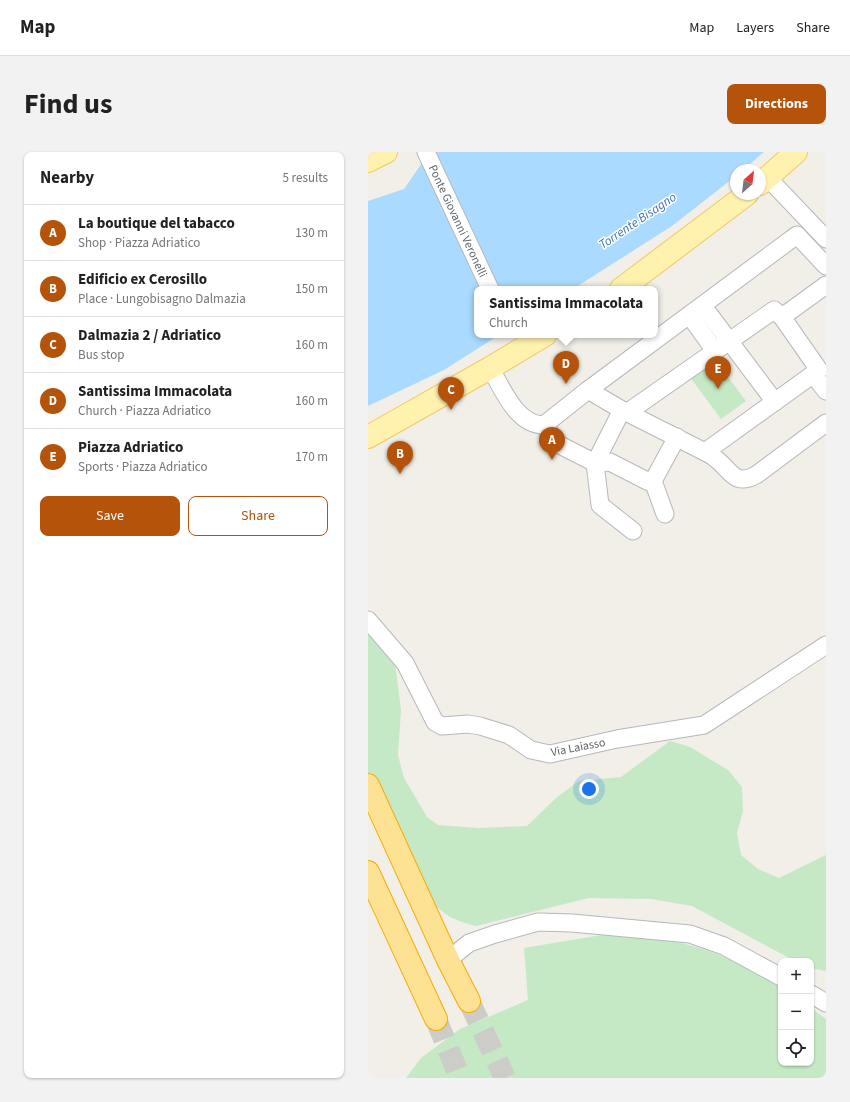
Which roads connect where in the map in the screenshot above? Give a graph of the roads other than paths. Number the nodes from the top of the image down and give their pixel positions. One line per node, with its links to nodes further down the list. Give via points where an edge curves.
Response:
1 (386, 152): 4 (main road)
2 (426, 152): 11 (street, Ponte Giovanni Veronelli)
3 (796, 152): 5 (main road)
4 (368, 161)
5 (766, 178)
6 (766, 182): 8 (street)
7 (739, 200): 12 (main road)
8 (826, 239)
9 (826, 266): 13 (street, via 797,236)
10 (826, 285): 14 (street)
11 (489, 286)
12 (625, 286)
13 (696, 311): 16 (street); 17 (street); 20 (street)
14 (782, 317): 16 (street, via 774,310); 18 (street)
15 (540, 338): 19 (main road)
16 (729, 341): 17 (street); 22 (street)
17 (715, 351): 23 (street)
18 (818, 365): 21 (street); 22 (street)
19 (490, 368): 25 (street, via 520,416 533,425); 26 (main road)
20 (588, 390): 23 (street); 25 (street)
21 (826, 391)
22 (775, 402): 28 (street)
23 (625, 411): 27 (street); 29 (street)
24 (826, 423): 28 (street, via 747,479 735,477 716,458)
25 (544, 425): 29 (street, via 558,444)
26 (368, 437)
27 (677, 438): 28 (street); 30 (street)
28 (705, 452)
29 (595, 463): 30 (street, via 610,462 647,481); 32 (street, via 600,505)
30 (653, 481): 31 (street)
31 (665, 514)
32 (633, 531)
33 (372, 625): 34 (street, Via Laiasso, via 405,663 435,722 442,726 480,726 509,735 531,750 550,754 617,739 704,725)
34 (826, 645)
35 (368, 785): 37 (highway)
36 (368, 872): 42 (highway)
37 (448, 960): 38 (street, via 470,943 495,934 538,922 572,923 690,934 724,946); 40 (highway)
38 (778, 975)
39 (814, 996): 41 (street)
40 (470, 1001)
41 (826, 1003)
42 (436, 1018)

